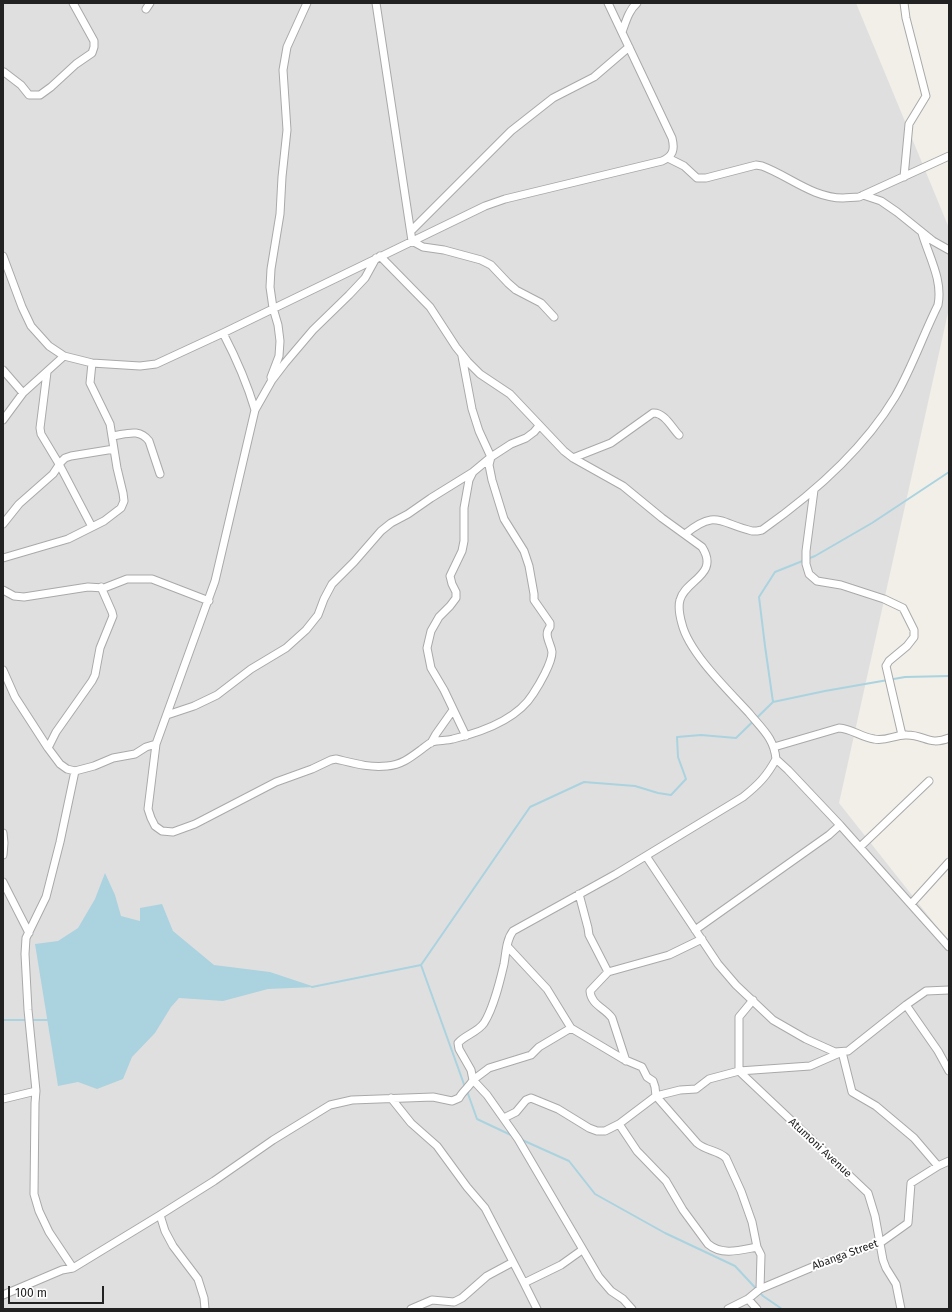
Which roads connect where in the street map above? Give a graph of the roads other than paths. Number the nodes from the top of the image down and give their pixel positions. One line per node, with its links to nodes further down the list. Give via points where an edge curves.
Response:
1 (73, 3): 9 (street, via 94,41 92,53 40,95 29,95)
2 (307, 3): 20 (street, via 288,47 283,70 287,130 280,214 271,269)
3 (376, 3): 14 (street)
4 (608, 3): 7 (street)
5 (637, 3): 7 (street, via 628,15)
6 (904, 3): 12 (street, via 926,96 909,124)
7 (622, 32): 8 (street)
8 (629, 47): 11 (street, via 672,138 673,152); 14 (street, via 594,77 554,98 511,131)
9 (4, 72)
10 (949, 156): 12 (street)
11 (668, 158): 13 (street, via 684,166 697,178 756,165 828,197); 16 (street, via 504,199)
12 (904, 177): 13 (street)
13 (863, 195): 15 (street, via 881,201)
14 (410, 231): 16 (street)
15 (922, 233): 17 (street); 41 (street, via 939,284 938,305 901,385 887,408 850,456)
16 (412, 242): 19 (street); 21 (street, via 423,247 481,260 491,265 508,284 541,303)
17 (949, 250)
18 (3, 256): 23 (street, via 31,326 49,346)
19 (378, 257): 20 (street); 24 (street, via 430,307); 29 (street, via 365,278 313,330 285,363)
20 (273, 308): 22 (street); 29 (street, via 280,341 279,356)
21 (554, 317)
22 (223, 333): 25 (street, via 156,364 140,366); 30 (street, via 244,376)
23 (64, 356): 25 (street); 27 (street)
24 (462, 356): 32 (street, via 480,374 510,394); 36 (street, via 472,409)
25 (92, 362): 34 (street, via 90,382 110,424)
26 (3, 370): 28 (street)
27 (47, 372): 28 (street); 38 (street, via 40,428)
28 (23, 393): 31 (street)
29 (263, 396): 30 (street)
30 (255, 410): 48 (street)
31 (3, 420)
32 (539, 426): 36 (street, via 526,438); 37 (street)
33 (678, 435): 37 (street, via 657,412 610,443)
34 (112, 436): 35 (street); 40 (street, via 140,433 146,437)
35 (114, 449): 38 (street, via 71,456); 43 (street, via 124,501 115,513)
36 (491, 457): 39 (street); 53 (street, via 489,465 492,480 504,519 524,551 534,600 550,623 547,635 552,654 548,667 523,707 494,726)
37 (573, 458): 44 (street, via 624,486)
38 (59, 464): 42 (street, via 53,474 19,504); 43 (street)
39 (473, 472): 50 (street, via 464,508 462,551 450,576 456,598 439,617 431,631 427,648 431,668); 51 (street, via 381,531 332,584 318,615 286,648 251,669 217,695 194,706)
40 (160, 474)
41 (814, 490): 44 (street, via 762,530 752,531 713,519 699,524); 52 (street, via 806,551 809,574 817,580 841,585 903,608 914,630 914,637 886,666)
42 (3, 524)
43 (92, 527): 45 (street, via 68,539)
44 (685, 534): 57 (street, via 702,547 706,553 706,564 702,575 682,595 679,608 682,624 690,643 766,733)
45 (3, 558)
46 (101, 587): 47 (street, via 24,597 14,596); 48 (street, via 127,579 152,579); 58 (street, via 112,616 100,648 95,675)
47 (3, 590)
48 (209, 601): 51 (street)
49 (3, 670): 58 (street, via 15,697)
50 (453, 710): 53 (street); 55 (street)
51 (166, 714): 56 (street)
52 (902, 735): 54 (street, via 936,741); 57 (street, via 876,740 839,728)
53 (466, 736): 55 (street)
54 (949, 738)
55 (431, 742): 56 (street, via 403,763 388,766 371,767 331,760 276,782 195,824 173,832 162,831 155,826 148,809)
56 (156, 744): 60 (street, via 135,754 112,758)
57 (774, 747): 59 (street)
58 (48, 748): 60 (street, via 60,764)
59 (776, 759): 62 (street); 66 (street, via 763,779 743,797)
60 (75, 771): 72 (street, via 46,897)
61 (929, 781): 64 (street)
62 (840, 825): 64 (street); 71 (street)
63 (3, 833): 65 (street)
64 (860, 847): 70 (street)
65 (3, 855)
66 (646, 856): 69 (street); 71 (street)
67 (949, 862): 70 (street)
68 (3, 882): 72 (street)
69 (579, 894): 74 (street, via 513,932); 76 (street, via 589,936)
70 (911, 904): 75 (street)
71 (695, 930): 73 (street)
72 (29, 933): 86 (street, via 26,938 25,954 27,1002)
73 (702, 939): 76 (street, via 669,955); 78 (street, via 718,964)
74 (507, 946): 80 (street, via 547,990); 85 (street, via 499,984 484,1023 458,1043)
75 (949, 947)
76 (608, 972): 82 (street, via 590,994 594,1002 612,1018)
77 (949, 990): 79 (street, via 926,991)
78 (752, 1000): 81 (street, via 773,1020 806,1039 835,1052); 83 (street, via 739,1017)
79 (906, 1005): 81 (street, via 848,1051); 84 (street)
80 (571, 1028): 82 (street); 85 (street, via 531,1054 489,1068)
81 (842, 1052): 83 (street, via 810,1066); 93 (street, via 852,1092 876,1106 914,1138)
82 (626, 1061): 87 (street, via 642,1067 656,1087)
83 (739, 1071): 87 (street, via 709,1079 696,1088); 95 (street, Atumoni Avenue, via 868,1193)
84 (949, 1071)
85 (473, 1080): 88 (street, via 459,1098 452,1100 433,1097); 90 (street)
86 (36, 1090): 89 (street); 99 (street, via 34,1194 49,1232)
87 (656, 1096): 91 (street); 96 (street, via 702,1148 722,1154 726,1158 741,1190)
88 (391, 1098): 94 (street, via 352,1100 330,1105); 98 (street, via 411,1124 437,1146 485,1208)
89 (3, 1100)
90 (504, 1118): 91 (street, via 516,1112 531,1098 558,1109 597,1131 605,1131); 97 (street)
91 (619, 1124): 96 (street, via 637,1151 666,1181 682,1210 708,1244 719,1250 733,1252)
92 (949, 1161): 93 (street, Abanga Street)
93 (938, 1166): 95 (street, Abanga Street, via 911,1183 908,1223)
94 (160, 1215): 99 (street); 104 (street, via 173,1246 198,1279)
95 (880, 1243): 101 (street, Abanga Street, via 822,1262); 110 (street, Atumoni Avenue, via 886,1268 896,1284)
96 (757, 1247): 101 (street, via 761,1255)
97 (582, 1250): 100 (street, via 561,1265); 107 (street, via 603,1282)
98 (513, 1262): 100 (street); 105 (street, via 488,1276 454,1302 432,1300)
99 (73, 1268): 102 (street, via 62,1270)
100 (524, 1283): 106 (street)
101 (760, 1289): 103 (street, Abanga Street)
102 (3, 1295)
103 (748, 1299): 108 (street, Abanga Street); 109 (street)
104 (205, 1309)
105 (411, 1309)
106 (537, 1309)
107 (632, 1309)
108 (728, 1309)
109 (757, 1309)
110 (901, 1309)

